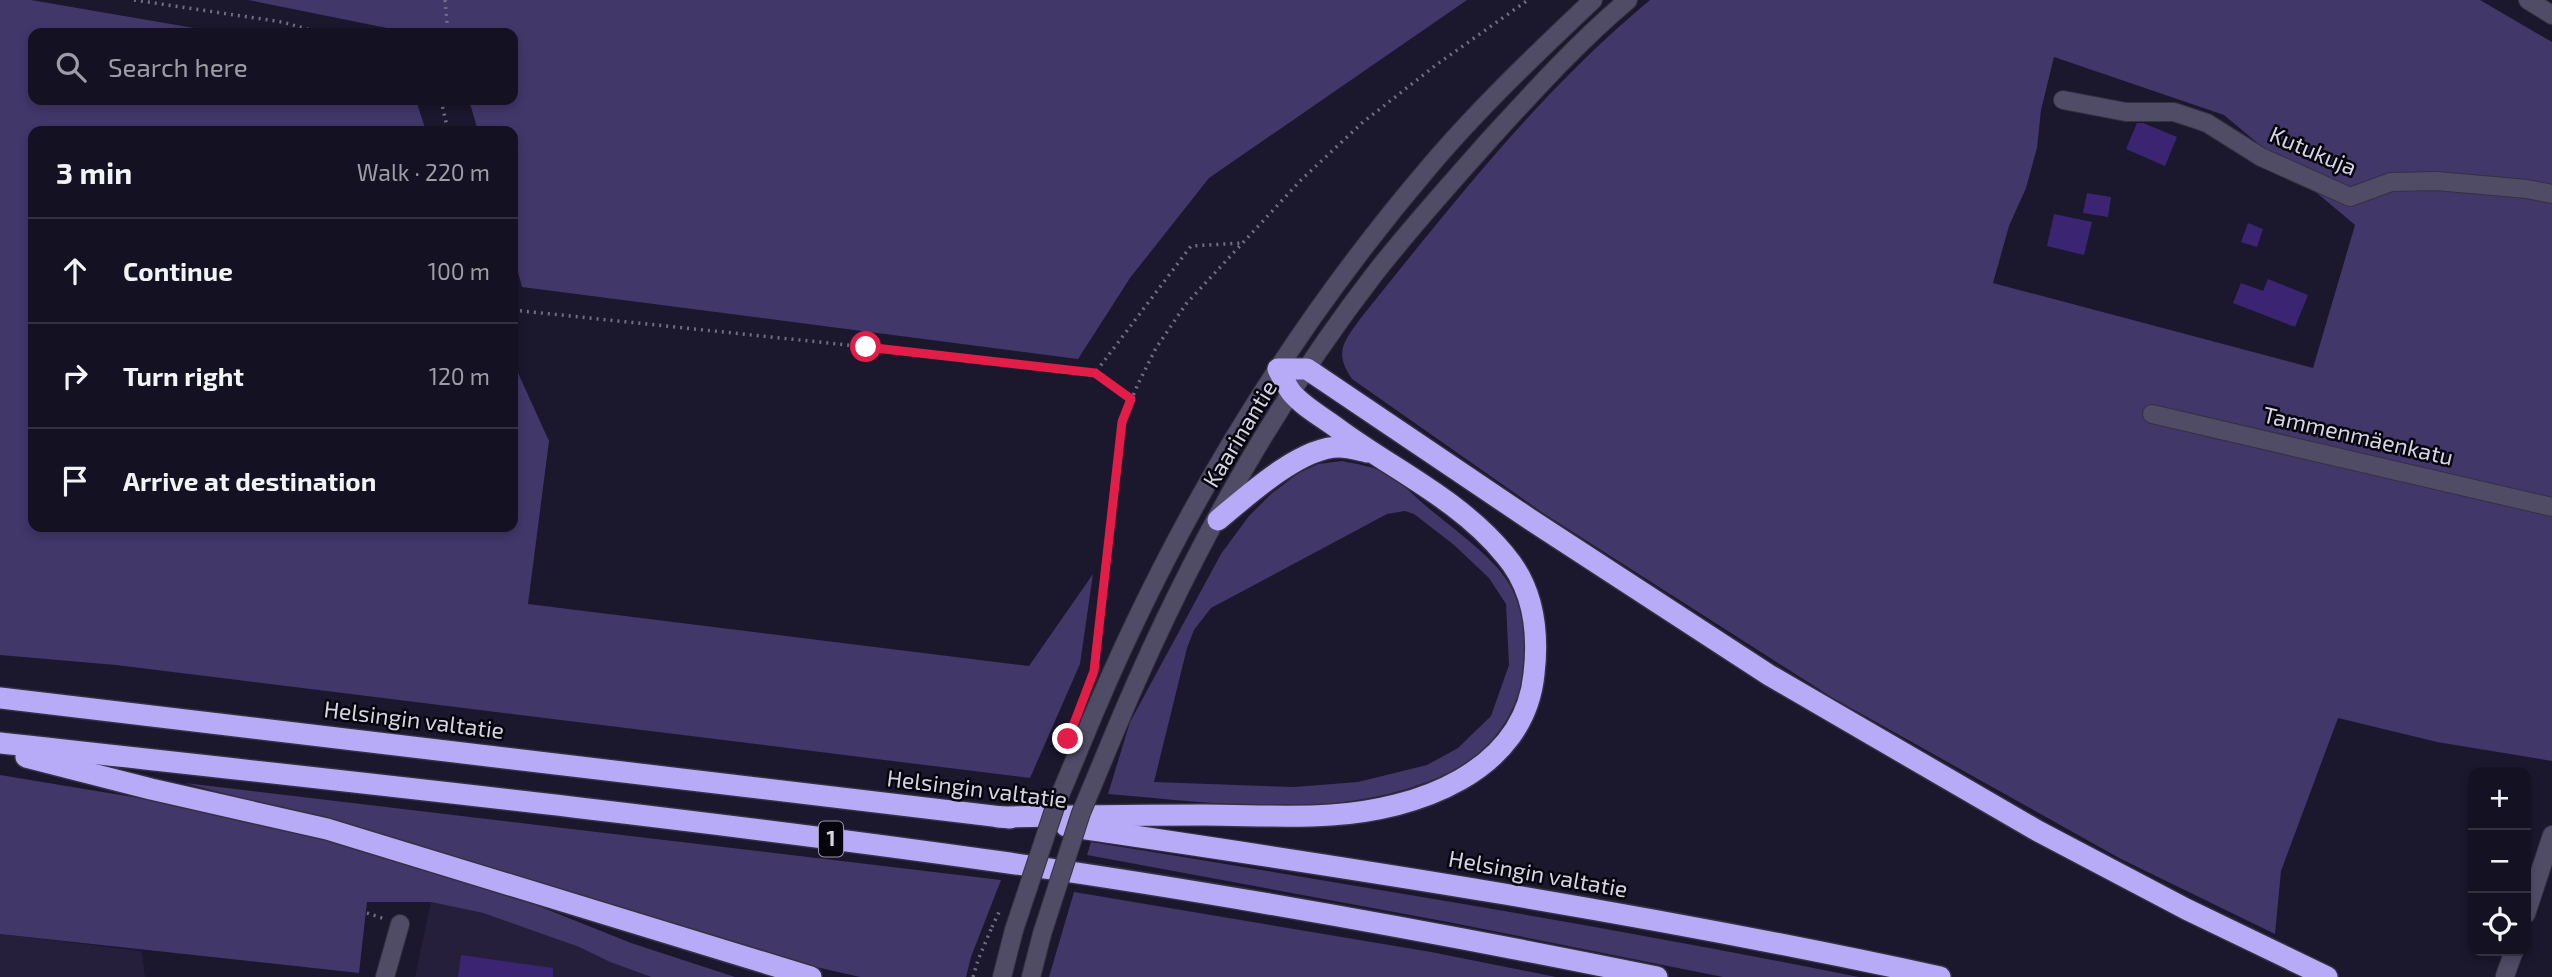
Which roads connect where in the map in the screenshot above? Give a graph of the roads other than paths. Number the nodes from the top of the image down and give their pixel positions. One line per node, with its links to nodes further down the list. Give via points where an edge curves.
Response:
1 (1593, 0): 7 (main road, Kaarinantie, via 1525,64 1430,166 1354,260)
2 (1628, 0): 8 (main road, Kaarinantie, via 1544,80 1452,181 1376,273)
3 (2528, 0): 4 (main road)
4 (2552, 15)
5 (2063, 100): 6 (main road, Kutukuja, via 2126,112 2174,112 2207,123 2261,157 2350,197 2391,182 2437,181)
6 (2552, 194)
7 (1278, 369): 8 (highway); 9 (highway); 25 (main road, Kaarinantie, bridge, via 1206,486 1112,670 1055,807)
8 (1307, 369): 9 (main road, Kaarinantie); 29 (highway, via 1769,676 2036,830)
9 (1292, 394): 11 (highway); 13 (main road, Kaarinantie)
10 (2152, 414): 12 (main road, Tammenmäenkatu)
11 (1372, 453): 13 (highway, via 1340,447 1297,461); 17 (highway, via 1432,491 1484,532 1519,574 1530,598 1536,653 1533,684 1502,748 1464,779 1418,799 1332,815)
12 (2552, 507)
13 (1218, 520): 26 (main road, Kaarinantie, bridge, via 1173,601 1081,813)
14 (0, 698): 17 (highway, Helsingin valtatie / 1)
15 (0, 743): 27 (highway, 1, via 533,803 1004,863 1455,937)
16 (0, 750): 24 (highway, via 327,829)
17 (998, 817): 28 (highway, Helsingin valtatie / 1, via 1493,893)
18 (2552, 835): 19 (main road)
19 (2531, 899)
20 (400, 924): 23 (main road)
21 (2512, 956): 22 (main road)
22 (2505, 976)
23 (385, 977)
24 (811, 977)
25 (1002, 977)
26 (1031, 977)
27 (1657, 977)
28 (1940, 977)
29 (2327, 977)

